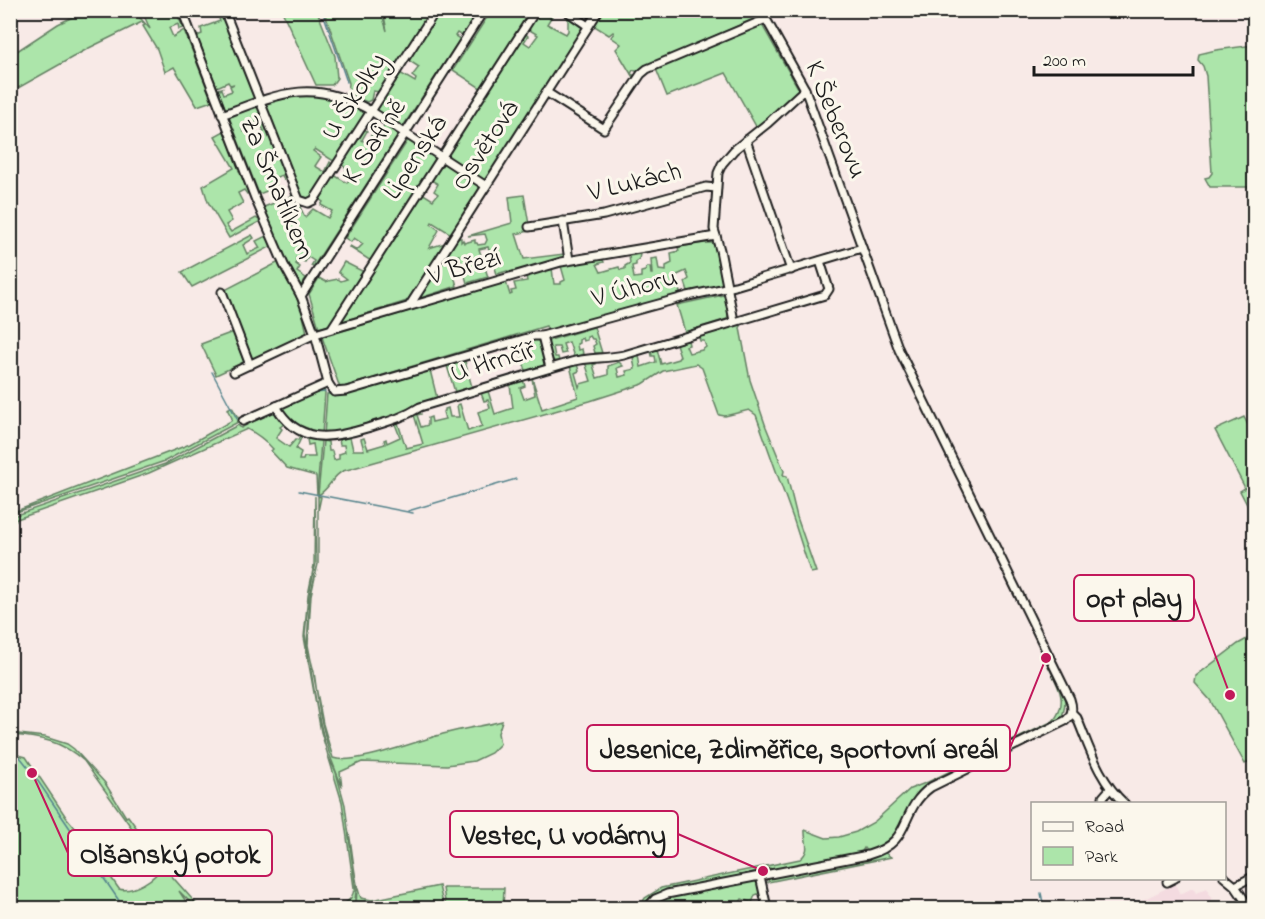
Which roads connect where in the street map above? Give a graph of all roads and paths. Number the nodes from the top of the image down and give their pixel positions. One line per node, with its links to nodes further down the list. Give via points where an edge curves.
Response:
1 (182, 10): 15 (street, Za Šmatlíkem)
2 (224, 10): 13 (street)
3 (436, 10): 14 (street, U Školky)
4 (484, 10): 16 (street, K Safině)
5 (536, 10): 18 (street, Lipenská)
6 (565, 10): 10 (street)
7 (598, 10): 10 (street, Osvětová)
8 (761, 10): 9 (street, K Šeberovu)
9 (766, 18): 11 (street, K Šeberovu); 12 (street, via 647,69 604,129)
10 (588, 26): 12 (street, Osvětová)
11 (805, 89): 17 (street); 24 (street, K Šeberovu)
12 (546, 92): 19 (street, Osvětová)
13 (260, 101): 14 (street, via 312,91 353,101); 14 (street, U Školky, via 299,200 308,203 314,200); 15 (street)
14 (371, 111): 16 (street)
15 (222, 115): 30 (street, Za Šmatlíkem, via 284,265)
16 (405, 134): 18 (street); 30 (street, K Safině)
17 (746, 140): 20 (street, via 722,164); 27 (street)
18 (442, 157): 19 (street); 33 (street, Lipenská)
19 (486, 186): 31 (street, Osvětová)
20 (716, 188): 21 (street, V Lukách, via 706,187 604,215); 23 (street)
21 (563, 221): 22 (street, V Lukách); 25 (street, V Lukách)
22 (530, 227)
23 (716, 236): 25 (street, V Březí); 28 (street)
24 (862, 248): 26 (street, V Úhoru); 42 (street, K Šeberovu, via 899,350 1070,699)
25 (569, 260): 31 (street, V Březí)
26 (820, 261): 27 (street, V Úhoru); 32 (street, U Hrnčíř, via 829,289 825,295)
27 (791, 270): 28 (street, V Úhoru)
28 (728, 288): 32 (street); 35 (street, V Úhoru)
29 (222, 292): 36 (street)
30 (301, 296): 34 (street, Za Šmatlíkem)
31 (410, 305): 33 (street, V Březí)
32 (734, 321): 37 (street, U Hrnčíř, via 624,355 585,358)
33 (332, 328): 34 (street, V Březí)
34 (315, 334): 36 (street, V Březí); 39 (street, Za Šmatlíkem)
35 (542, 336): 37 (street); 39 (street, V Úhoru, via 346,391 334,392)
36 (250, 365): 38 (street, V Březí)
37 (550, 368): 40 (street, U Hrnčíř, via 331,437 299,430 286,421)
38 (234, 372)
39 (328, 383): 40 (street)
40 (276, 406): 41 (street)
41 (243, 421)
42 (1072, 713): 43 (street, K Šeberovu); 46 (street, via 1062,723 923,792 912,806 900,835 882,851)
43 (1110, 789): 44 (street, via 1102,797); 45 (street, K Šeberovu)
44 (1103, 802)
45 (1123, 802)
46 (760, 876): 52 (street, via 667,894 655,899); 53 (street)
47 (1254, 876): 51 (street)
48 (1226, 879): 51 (street)
49 (1172, 880): 50 (street)
50 (1167, 882)
51 (1235, 886): 54 (street)
52 (647, 909)
53 (767, 909)
54 (1250, 909)

